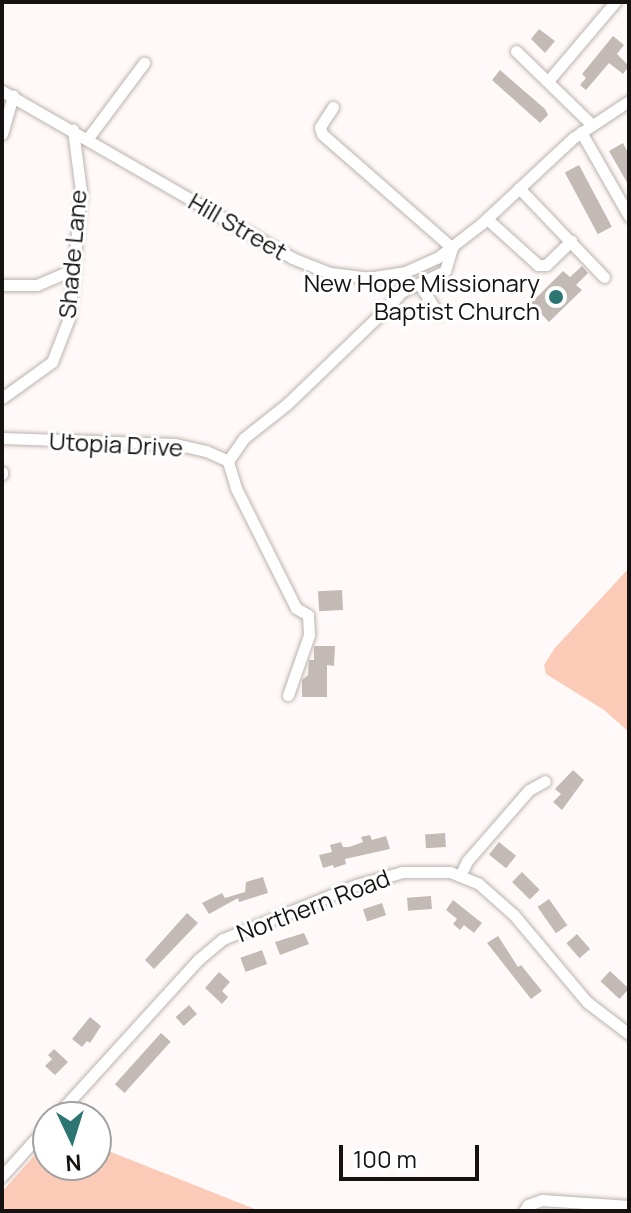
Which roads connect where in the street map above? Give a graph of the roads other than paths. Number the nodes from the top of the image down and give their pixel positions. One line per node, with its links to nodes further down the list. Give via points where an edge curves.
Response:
1 (615, 2): 4 (street)
2 (516, 51): 4 (street)
3 (144, 63): 12 (street)
4 (548, 81): 8 (street)
5 (8, 94): 9 (street, Hill Street); 11 (street)
6 (629, 101): 8 (street, Hill Street)
7 (333, 107): 17 (street, via 320,127 322,134)
8 (591, 124): 10 (street, Hill Street)
9 (73, 130): 12 (street, Hill Street); 18 (street, Shade Lane, via 81,191)
10 (581, 132): 13 (street, Hill Street); 14 (street)
11 (2, 134)
12 (88, 138): 19 (street, Hill Street, via 311,266 350,277)
13 (519, 188): 15 (street, Hill Street); 16 (street)
14 (629, 216)
15 (487, 219): 16 (street, via 538,265 546,265); 17 (street, Hill Street)
16 (571, 241): 20 (street)
17 (452, 248): 19 (street, Hill Street); 22 (street, via 445,271)
18 (74, 269): 21 (street, via 37,285); 25 (street, Shade Lane, via 69,318 57,354 45,369)
19 (405, 272): 23 (street)
20 (604, 277)
21 (2, 285)
22 (420, 285): 23 (street); 24 (street)
23 (401, 292): 27 (street, via 287,404 244,438)
24 (438, 314)
25 (2, 398)
26 (2, 438): 27 (street, Utopia Drive, via 175,444)
27 (228, 461): 28 (street, via 236,488 296,608 308,615 309,635)
28 (288, 695)
29 (545, 781): 30 (street, via 529,790)
30 (460, 876): 31 (street, Northern Road, via 503,904 587,1002); 32 (street, Northern Road, via 434,870 387,876 223,939 188,970)
31 (629, 1034)
32 (69, 1101)
33 (32, 1143): 34 (street)
34 (2, 1176)
35 (629, 1206): 36 (street, via 542,1200)
36 (524, 1211)

